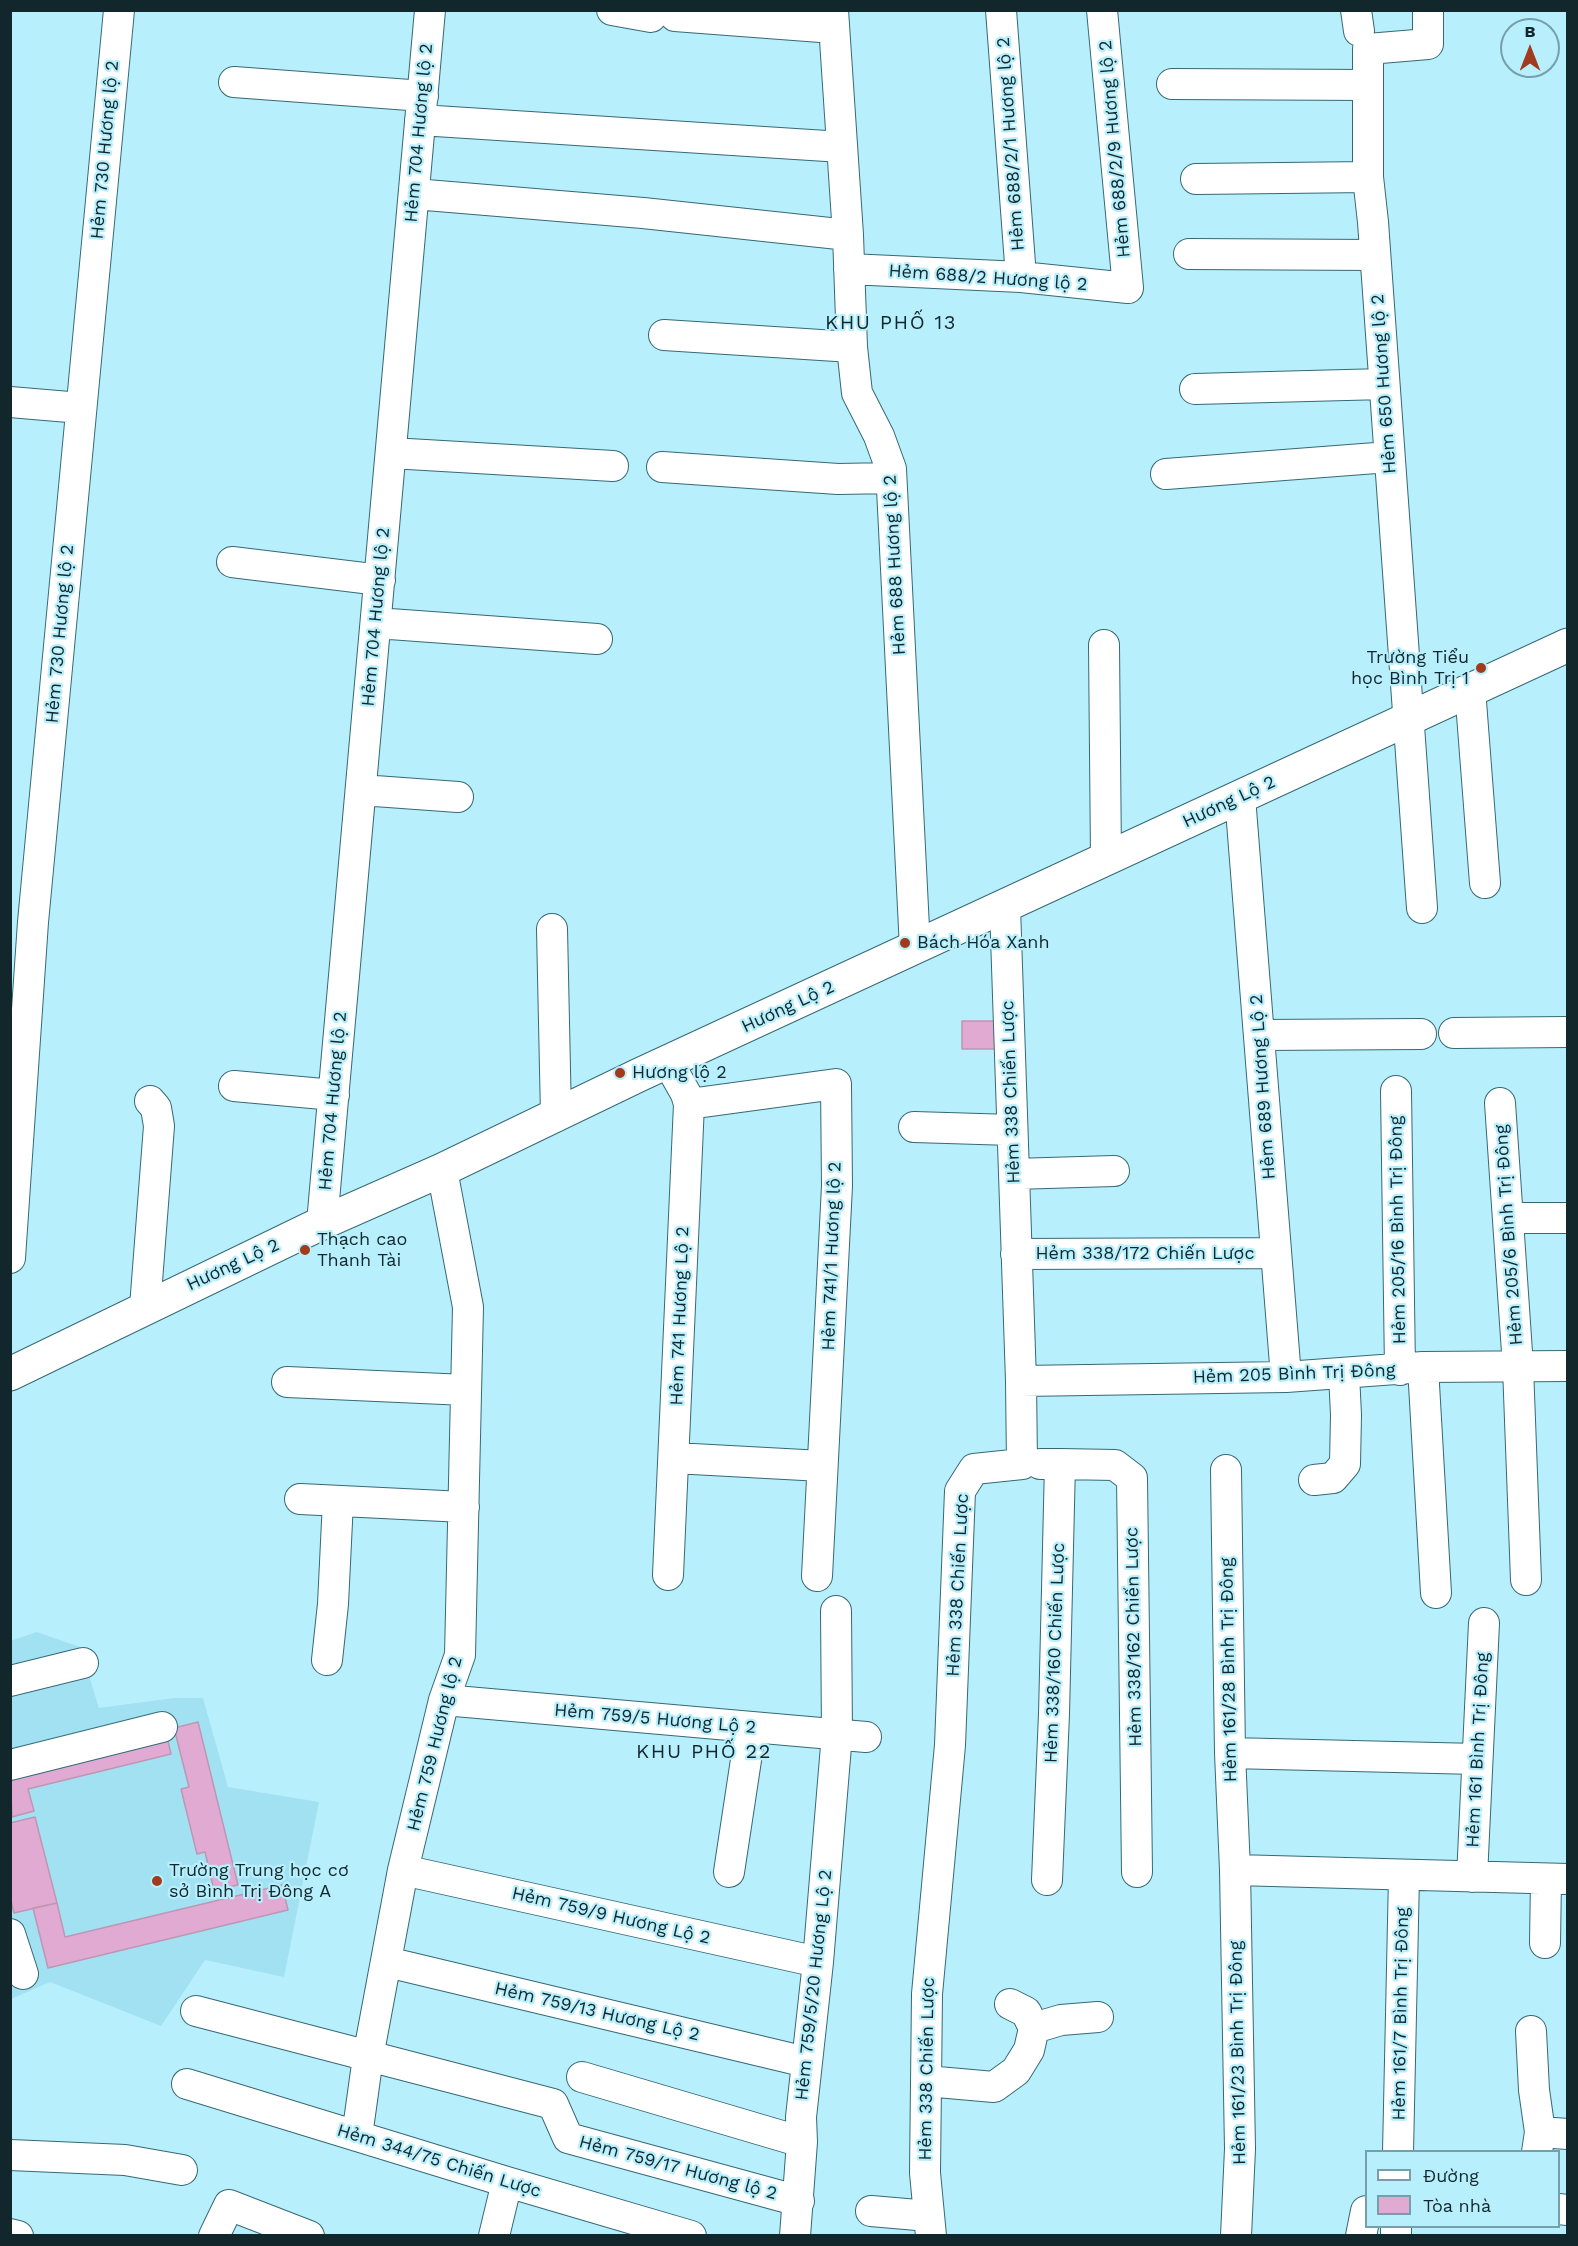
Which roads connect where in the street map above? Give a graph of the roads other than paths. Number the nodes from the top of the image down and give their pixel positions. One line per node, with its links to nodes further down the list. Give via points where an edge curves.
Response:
1 (118, 10): 28 (street, Hẻm 730 Hương lộ 2)
2 (430, 10): 12 (street, Hẻm 704 Hương lộ 2)
3 (612, 10): 7 (street, via 663,16)
4 (1001, 10): 21 (street, Hẻm 688/2/1 Hương lộ 2)
5 (1102, 10): 22 (street, Hẻm 688/2/9 Hương lộ 2)
6 (1428, 10): 8 (street, via 1428,44)
7 (834, 19): 13 (street, Hẻm 688 Hương lộ 2)
8 (1361, 30): 11 (street, Hẻm 650 Hương lộ 2)
9 (234, 82): 12 (street)
10 (1172, 84): 11 (street)
11 (1368, 85): 14 (street, Hẻm 650 Hương lộ 2)
12 (422, 108): 13 (street); 16 (street, Hẻm 704 Hương lộ 2)
13 (842, 147): 17 (street, Hẻm 688 Hương lộ 2)
14 (1368, 177): 15 (street); 19 (street, Hẻm 650 Hương lộ 2)
15 (1196, 179)
16 (414, 194): 17 (street); 29 (street, Hẻm 704 Hương lộ 2)
17 (848, 235): 20 (street, Hẻm 688 Hương lộ 2)
18 (1190, 254): 19 (street)
19 (1375, 255): 25 (street, Hẻm 650 Hương lộ 2)
20 (849, 269): 21 (street, Hẻm 688/2 Hương lộ 2); 24 (street, Hẻm 688 Hương lộ 2)
21 (1021, 277): 22 (street, Hẻm 688/2 Hương lộ 2)
22 (1128, 288)
23 (664, 335): 24 (street)
24 (852, 347): 34 (street, Hẻm 688 Hương lộ 2, via 857,393 879,436)
25 (1384, 384): 26 (street); 30 (street, Hẻm 650 Hương lộ 2)
26 (1195, 389)
27 (10, 402): 28 (street)
28 (81, 408): 50 (street, Hẻm 730 Hương lộ 2)
29 (391, 453): 31 (street); 36 (street, Hẻm 704 Hương lộ 2)
30 (1389, 457): 33 (street); 42 (street, Hẻm 650 Hương lộ 2)
31 (613, 466)
32 (662, 467): 34 (street, via 838,479)
33 (1166, 474)
34 (891, 478): 52 (street, Hẻm 688 Hương lộ 2)
35 (232, 562): 36 (street)
36 (380, 580): 37 (street, Hẻm 704 Hương lộ 2)
37 (376, 623): 38 (street); 43 (street, Hẻm 704 Hương lộ 2)
38 (597, 639)
39 (1104, 645): 46 (street)
40 (1568, 645): 41 (main road, Hương Lộ 2)
41 (1470, 689): 42 (main road, Hương Lộ 2); 47 (street)
42 (1408, 718): 45 (main road, Hương Lộ 2); 49 (street, Hẻm 650 Hương lộ 2)
43 (361, 790): 44 (street); 60 (street, Hẻm 704 Hương lộ 2)
44 (458, 797)
45 (1240, 797): 46 (main road, Hương Lộ 2); 56 (street, Hẻm 689 Hương Lộ 2)
46 (1107, 859): 48 (main road, Hương Lộ 2)
47 (1485, 883)
48 (1005, 907): 52 (main road, Hương Lộ 2); 66 (street, Hẻm 338 Chiến Lược)
49 (1422, 908)
50 (22, 922): 75 (street, Hẻm 730 Hương lộ 2)
51 (552, 929): 64 (street)
52 (915, 948): 57 (main road, Hương Lộ 2)
53 (1568, 1032): 54 (street)
54 (1454, 1033)
55 (1421, 1034): 56 (street)
56 (1260, 1035): 73 (street, Hẻm 689 Hương Lộ 2)
57 (668, 1062): 63 (street, Hẻm 741 Hương Lộ 2); 64 (main road, Hương Lộ 2)
58 (234, 1086): 60 (street)
59 (1396, 1091): 79 (street, Hẻm 205/16 Bình Trị Đông)
60 (334, 1095): 72 (street, Hẻm 704 Hương lộ 2)
61 (150, 1101): 76 (street, via 156,1108 159,1126)
62 (1500, 1103): 70 (street, Hẻm 205/6 Bình Trị Đông)
63 (689, 1104): 86 (street, Hẻm 741 Hương Lộ 2); 89 (street, Hẻm 741/1 Hương lộ 2, via 836,1084 837,1186)
64 (556, 1116): 67 (main road, Hương Lộ 2)
65 (914, 1127): 66 (street)
66 (1012, 1130): 69 (street, Hẻm 338 Chiến Lược)
67 (442, 1170): 72 (main road, Hương Lộ 2); 85 (street, Hẻm 759 Hương lộ 2, via 468,1307)
68 (1114, 1172): 69 (street)
69 (1014, 1174): 74 (street, Hẻm 338 Chiến Lược)
70 (1508, 1218): 71 (street); 78 (street, Hẻm 205/6 Bình Trị Đông)
71 (1568, 1218)
72 (322, 1223): 76 (main road, Hương Lộ 2)
73 (1274, 1253): 74 (street, Hẻm 338/172 Chiến Lược); 82 (street, Hẻm 689 Hương Lộ 2)
74 (1016, 1254): 83 (street, Hẻm 338 Chiến Lược)
75 (10, 1258)
76 (145, 1307): 80 (main road, Hương Lộ 2)
77 (1568, 1366): 78 (street, Hẻm 205 Bình Trị Đông)
78 (1518, 1367): 79 (street, Hẻm 205 Bình Trị Đông); 97 (street, Hẻm 205/6 Bình Trị Đông)
79 (1412, 1369): 81 (street, Hẻm 205 Bình Trị Đông); 98 (street, Hẻm 205/16 Bình Trị Đông)
80 (10, 1374)
81 (1344, 1374): 82 (street, Hẻm 205 Bình Trị Đông); 91 (street, via 1345,1464 1333,1478)
82 (1286, 1377): 83 (street, Hẻm 205 Bình Trị Đông)
83 (1021, 1381): 87 (street, Hẻm 338 Chiến Lược)
84 (287, 1382): 85 (street)
85 (466, 1390): 94 (street, Hẻm 759 Hương lộ 2)
86 (674, 1458): 89 (street); 95 (street, Hẻm 741 Hương Lộ 2)
87 (1022, 1464): 88 (street); 133 (street, Hẻm 338 Chiến Lược, via 974,1469 960,1491 950,1745 927,1994)
88 (1060, 1464): 115 (street, Hẻm 338/162 Chiến Lược, via 1114,1465 1132,1478); 119 (street, Hẻm 338/160 Chiến Lược)
89 (822, 1466): 96 (street, Hẻm 741/1 Hương lộ 2)
90 (1226, 1470): 109 (street, Hẻm 161/28 Bình Trị Đông)
91 (1314, 1480)
92 (300, 1499): 93 (street)
93 (338, 1501): 94 (street); 101 (street)
94 (464, 1507): 104 (street, Hẻm 759 Hương lộ 2, via 460,1655)
95 (668, 1575)
96 (817, 1576)
97 (1526, 1580)
98 (1437, 1593)
99 (836, 1611): 107 (street)
100 (1484, 1623): 110 (street, Hẻm 161 Bình Trị Đông)
101 (327, 1660)
102 (83, 1663): 103 (street)
103 (10, 1681)
104 (444, 1700): 106 (street, Hẻm 759/5 Hương Lộ 2); 112 (street, Hẻm 759 Hương lộ 2)
105 (162, 1727): 111 (street)
106 (751, 1727): 107 (street, Hẻm 759/5 Hương Lộ 2); 114 (street)
107 (837, 1734): 108 (street, Hẻm 759/5 Hương Lộ 2); 123 (street, Hẻm 759/5/20 Hương Lộ 2)
108 (866, 1737)
109 (1230, 1753): 110 (street); 113 (street, Hẻm 161/28 Bình Trị Đông)
110 (1477, 1759): 117 (street, Hẻm 161 Bình Trị Đông)
111 (10, 1764)
112 (403, 1870): 122 (street, Hẻm 759 Hương lộ 2); 123 (street, Hẻm 759/9 Hương Lộ 2)
113 (1235, 1870): 116 (street); 153 (street, Hẻm 161/23 Bình Trị Đông, via 1240,2149)
114 (729, 1872)
115 (1137, 1872)
116 (1404, 1876): 117 (street); 138 (street, Hẻm 161/7 Bình Trị Đông)
117 (1472, 1877): 118 (street)
118 (1557, 1879): 121 (street)
119 (1047, 1880)
120 (10, 1934): 124 (street)
121 (1545, 1943)
122 (387, 1962): 130 (street, Hẻm 759 Hương lộ 2); 131 (street, Hẻm 759/13 Hương Lộ 2)
123 (818, 1962): 131 (street, Hẻm 759/5/20 Hương Lộ 2)
124 (23, 1974)
125 (1010, 2004): 128 (street, via 1026,2012)
126 (196, 2011): 130 (street)
127 (1098, 2017): 128 (street, via 1061,2020)
128 (1034, 2028): 133 (street, via 1029,2050 1016,2071 994,2087)
129 (1531, 2031): 136 (street, via 1534,2090)
130 (368, 2057): 135 (street, Hẻm 759 Hương lộ 2); 142 (street, Hẻm 759/17 Hương lộ 2, via 553,2104 568,2138)
131 (806, 2062): 137 (street, Hẻm 759/5/20 Hương Lộ 2)
132 (582, 2077): 137 (street)
133 (926, 2081): 145 (street, Hẻm 338 Chiến Lược, via 925,2173)
134 (187, 2084): 135 (street, Hẻm 344/75 Chiến Lược)
135 (357, 2136): 141 (street, Hẻm 344/75 Chiến Lược)
136 (1548, 2139)
137 (802, 2142): 142 (street, Hẻm 759/5/20 Hương Lộ 2)
138 (1398, 2150)
139 (10, 2155): 140 (street, via 125,2160)
140 (182, 2170)
141 (507, 2182): 150 (street); 151 (street, Hẻm 344/75 Chiến Lược)
142 (799, 2200): 152 (street, Hẻm 759/5/20 Hương Lộ 2)
143 (871, 2216): 145 (street)
144 (1365, 2216): 154 (street)
145 (930, 2226)
146 (10, 2234): 147 (street)
147 (18, 2235)
148 (214, 2235): 149 (street, via 229,2205)
149 (309, 2235)
150 (494, 2235)
151 (691, 2235)
152 (795, 2235)
153 (1236, 2235)
154 (1361, 2235)

